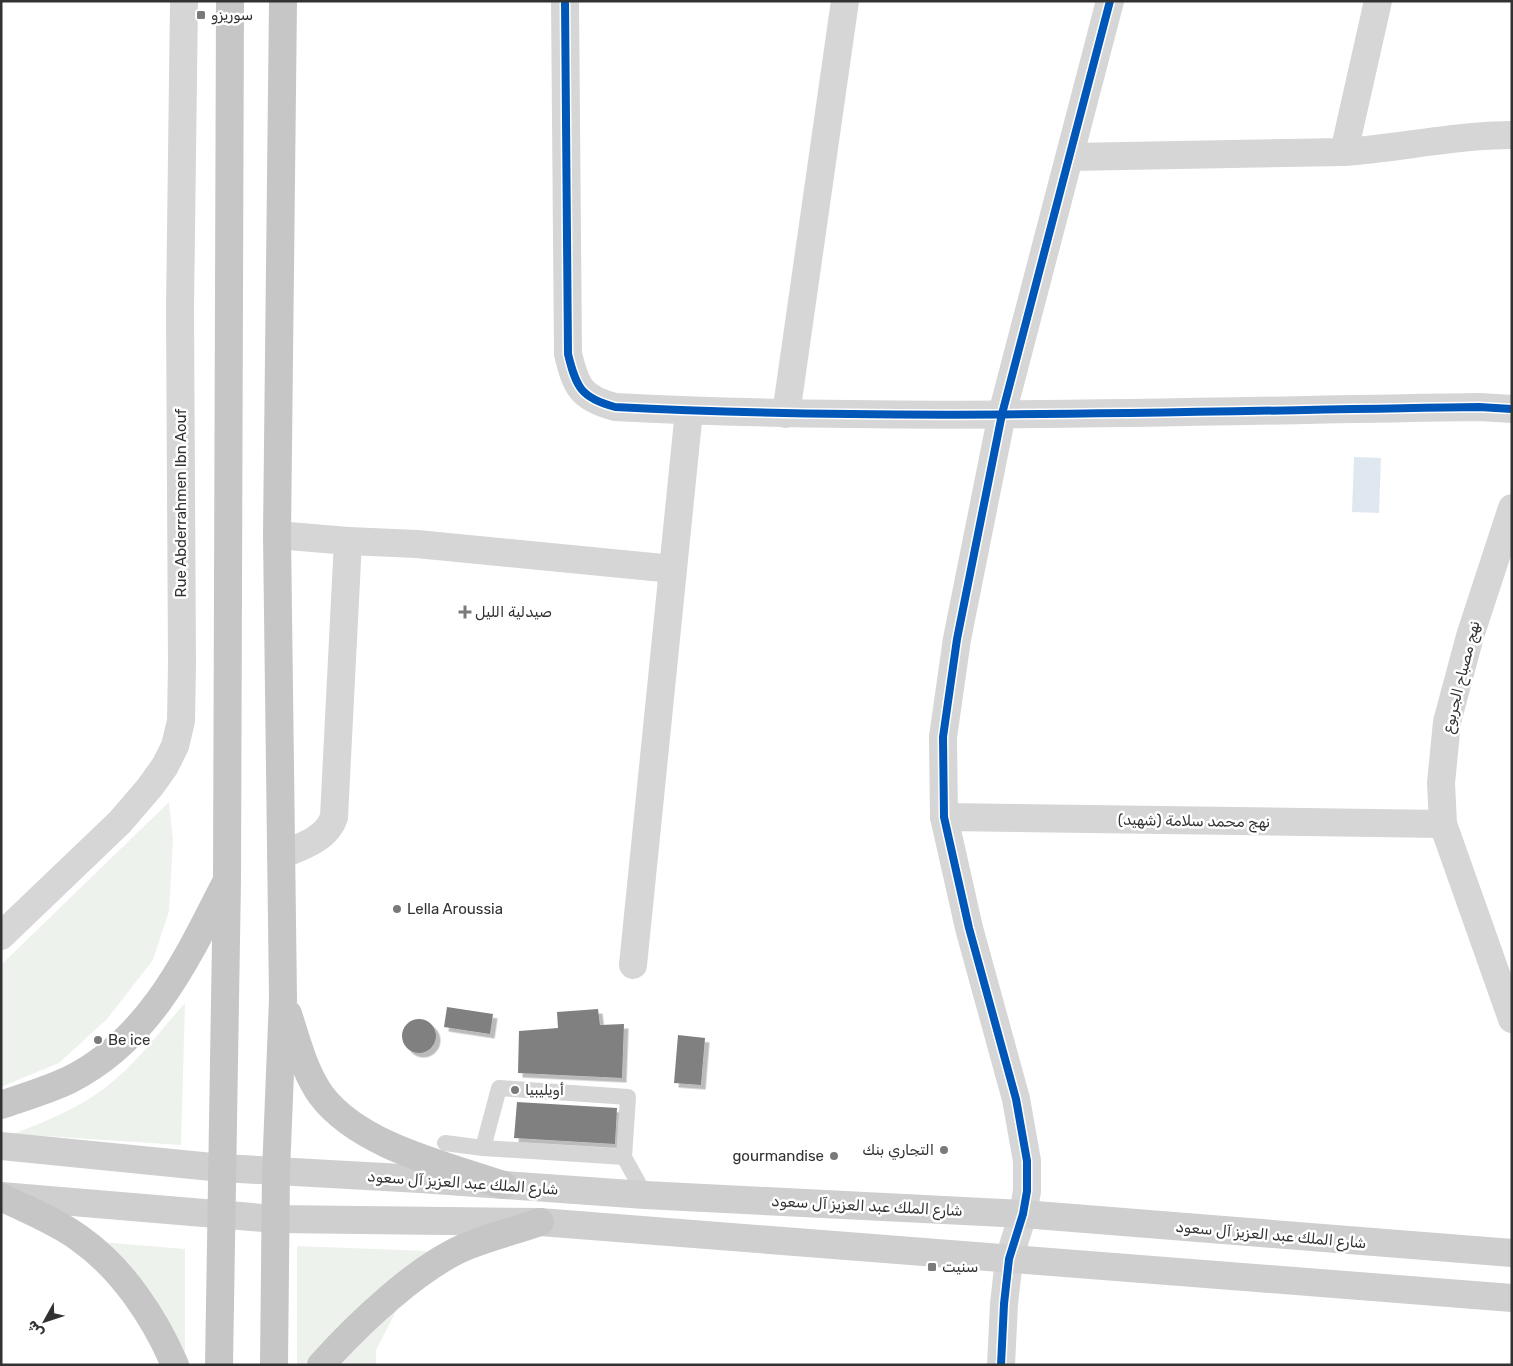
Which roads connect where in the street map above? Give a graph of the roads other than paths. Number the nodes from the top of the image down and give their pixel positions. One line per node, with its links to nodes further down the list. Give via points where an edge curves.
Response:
1 (184, 1): 23 (street, Rue Abderrahmen Ibn Aouf, via 180,721 175,746 150,787 120,822)
2 (230, 1): 22 (highway)
3 (283, 1): 16 (highway)
4 (565, 1): 12 (street, via 568,354 573,375 582,391 595,402 615,407)
5 (844, 1): 13 (street)
6 (1110, 1): 10 (street)
7 (1378, 1): 9 (street)
8 (1512, 135): 9 (street, via 1477,135 1389,149)
9 (1344, 152): 10 (street)
10 (1070, 157): 14 (street)
11 (1512, 409): 14 (street)
12 (689, 411): 13 (street); 18 (street)
13 (786, 414): 14 (street)
14 (1002, 414): 19 (street, via 957,639 943,737)
15 (1512, 508): 20 (street, نهج مصباح الجربوع, via 1470,636 1447,722 1441,784)
16 (277, 535): 17 (street); 21 (highway)
17 (348, 541): 18 (street, via 417,544); 21 (street, via 334,817 327,831 319,837)
18 (673, 569): 24 (street)
19 (944, 817): 20 (street, نهج محمد سلامة (شهيد)); 38 (street, via 968,928 1016,1099 1027,1161)
20 (1443, 824): 26 (street, نهج مصباح الجربوع)
21 (281, 855): 25 (highway)
22 (226, 880): 27 (highway, via 178,976 131,1035 103,1059 69,1080); 32 (highway)
23 (1, 936)
24 (633, 965)
25 (283, 999): 33 (highway); 34 (highway, via 308,1072 332,1108 357,1128 390,1144)
26 (1512, 1019)
27 (1, 1105)
28 (445, 1143): 30 (lane)
29 (1, 1146): 32 (main road, شارع الملك عبد العزيز آل سعود)
30 (484, 1148): 31 (lane); 31 (lane, via 499,1088 628,1097)
31 (624, 1157): 35 (lane)
32 (222, 1168): 33 (main road, شارع الملك عبد العزيز آل سعود); 37 (highway)
33 (276, 1172): 34 (main road, شارع الملك عبد العزيز آل سعود); 39 (highway)
34 (503, 1185): 35 (main road, شارع الملك عبد العزيز آل سعود)
35 (646, 1195): 38 (main road, شارع الملك عبد العزيز آل سعود)
36 (1, 1196): 37 (main road); 44 (highway, via 79,1237 101,1256 137,1298 164,1338)
37 (222, 1214): 39 (main road); 45 (highway)
38 (1023, 1214): 41 (main road, شارع الملك عبد العزيز آل سعود); 42 (street)
39 (275, 1219): 40 (main road); 46 (highway)
40 (540, 1222): 42 (main road); 47 (highway, via 469,1245 434,1265 391,1297 341,1342)
41 (1512, 1253)
42 (1009, 1259): 43 (main road); 48 (street)
43 (1512, 1298)
44 (175, 1365)
45 (219, 1365)
46 (274, 1365)
47 (321, 1365)
48 (1001, 1365)

